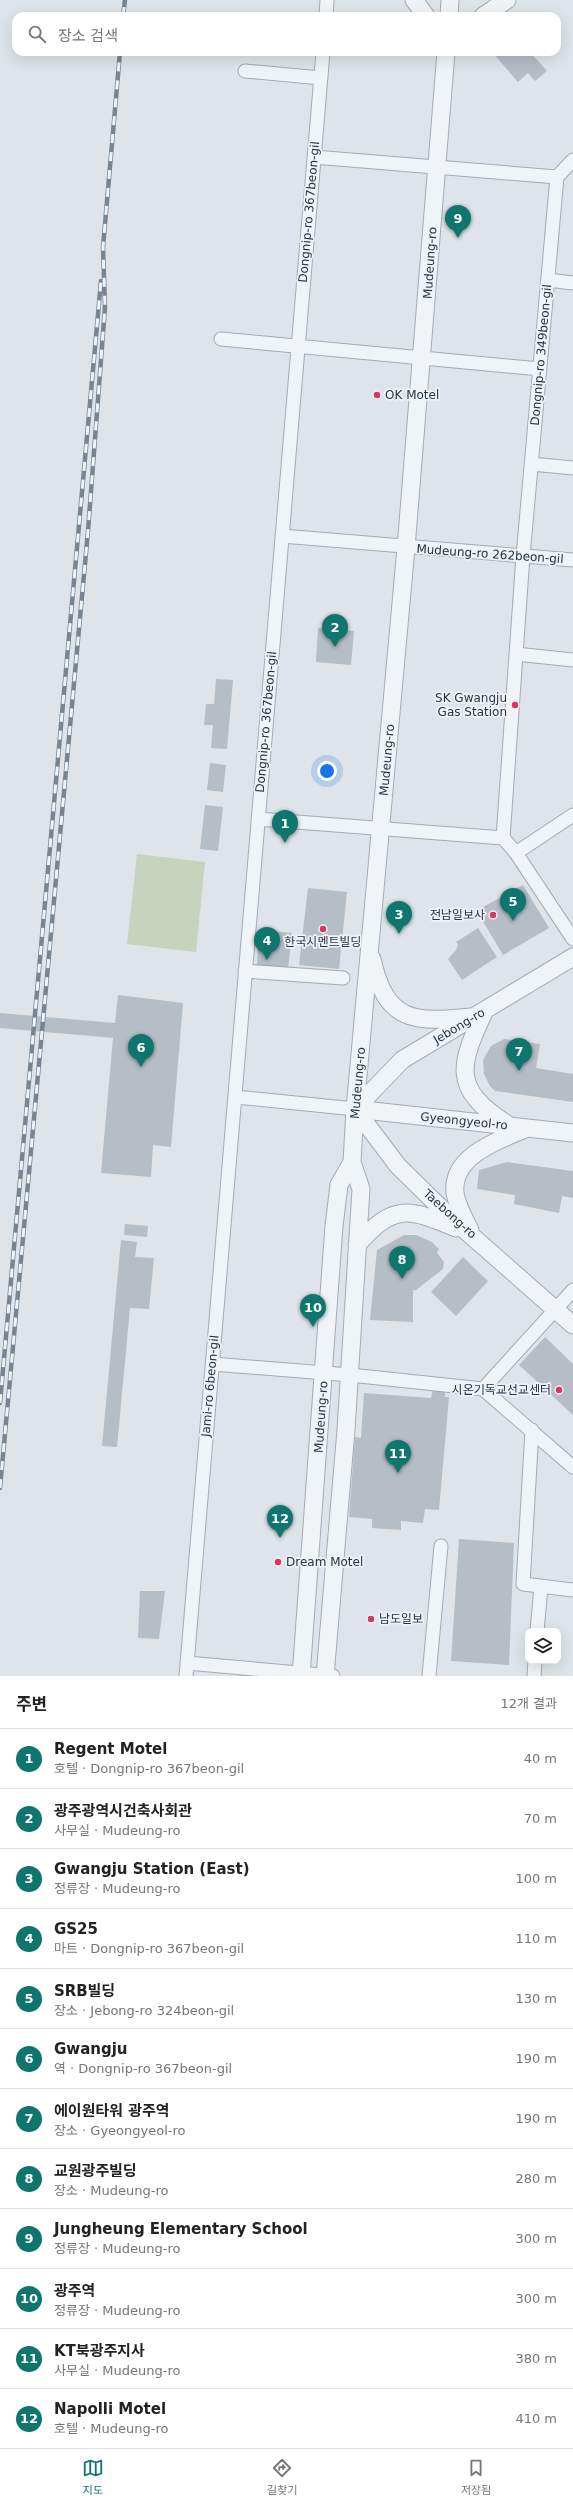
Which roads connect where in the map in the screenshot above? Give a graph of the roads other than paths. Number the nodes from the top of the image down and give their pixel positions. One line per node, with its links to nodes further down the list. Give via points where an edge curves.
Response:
1 (327, 0): 5 (street)
2 (414, 0): 6 (street)
3 (450, 0): 7 (street)
4 (507, 0): 8 (street)
5 (326, 12)
6 (423, 12)
7 (449, 12)
8 (489, 12)
9 (323, 56): 12 (street, Dongnip-ro 367beon-gil)
10 (446, 56): 15 (street, Mudeung-ro)
11 (245, 71): 12 (street)
12 (321, 78): 13 (street, Dongnip-ro 367beon-gil)
13 (314, 157): 15 (street); 20 (street, Dongnip-ro 367beon-gil)
14 (573, 160): 16 (street)
15 (437, 168): 16 (street); 21 (street, Mudeung-ro)
16 (557, 177): 17 (street, Dongnip-ro 349beon-gil)
17 (548, 280): 18 (street); 22 (street, Dongnip-ro 349beon-gil)
18 (573, 282)
19 (221, 339): 20 (street)
20 (298, 346): 21 (street); 25 (street, Dongnip-ro 367beon-gil)
21 (422, 358): 22 (street); 26 (street, Mudeung-ro)
22 (540, 369): 23 (street, Dongnip-ro 349beon-gil)
23 (532, 464): 24 (street); 27 (street, Dongnip-ro 349beon-gil)
24 (573, 468)
25 (282, 536): 26 (street, Mudeung-ro 262beon-gil); 32 (street, Dongnip-ro 367beon-gil)
26 (406, 548): 27 (street, Mudeung-ro 262beon-gil); 33 (street, Mudeung-ro)
27 (523, 556): 28 (street, Mudeung-ro 262beon-gil); 29 (street, Dongnip-ro 349beon-gil)
28 (573, 560)
29 (516, 654): 30 (street); 34 (street, Dongnip-ro 349beon-gil)
30 (573, 660)
31 (573, 815): 35 (street)
32 (258, 819): 33 (street); 39 (street, Dongnip-ro 367beon-gil)
33 (380, 829): 34 (street); 37 (street, Mudeung-ro)
34 (503, 838): 35 (street)
35 (516, 853): 36 (street)
36 (573, 939)
37 (369, 945): 41 (street, via 380,988 387,1000 396,1008 425,1020); 43 (street, Mudeung-ro)
38 (573, 957): 41 (street, Jebong-ro)
39 (245, 971): 40 (street); 42 (street, Dongnip-ro 367beon-gil)
40 (343, 978)
41 (480, 1013): 43 (street, Jebong-ro, via 402,1060); 44 (street, via 467,1049 464,1068 467,1082 474,1099)
42 (236, 1097): 43 (street); 53 (street, Jami-ro 6beon-gil)
43 (355, 1109): 44 (street, Gyeongyeol-ro); 47 (street, Mudeung-ro); 48 (street, Taebong-ro, via 398,1166)
44 (510, 1126): 45 (street, Gyeongyeol-ro)
45 (528, 1128): 46 (street, Gyeongyeol-ro); 48 (street, via 484,1147 461,1171 455,1191)
46 (573, 1133)
47 (352, 1162): 49 (street, Mudeung-ro, via 361,1188); 54 (street, Mudeung-ro, via 339,1185)
48 (471, 1234): 49 (street, via 422,1214 403,1212 380,1221); 51 (street, Taebong-ro)
49 (357, 1245): 55 (street, Mudeung-ro)
50 (573, 1290): 51 (street)
51 (556, 1309): 52 (street, Taebong-ro); 56 (street)
52 (573, 1325)
53 (212, 1364): 54 (street); 64 (street, Jami-ro 6beon-gil)
54 (324, 1374): 55 (street); 65 (street, Mudeung-ro)
55 (350, 1375): 56 (street); 66 (street, Mudeung-ro)
56 (482, 1389): 57 (street)
57 (532, 1430): 58 (street); 60 (street, via 524,1584)
58 (573, 1467)
59 (441, 1546): 67 (street)
60 (541, 1587): 61 (street); 62 (street)
61 (573, 1590)
62 (537, 1628)
63 (535, 1664): 68 (street)
64 (186, 1670): 65 (street)
65 (301, 1675): 66 (street)
66 (328, 1676)
67 (429, 1676)
68 (534, 1676)

